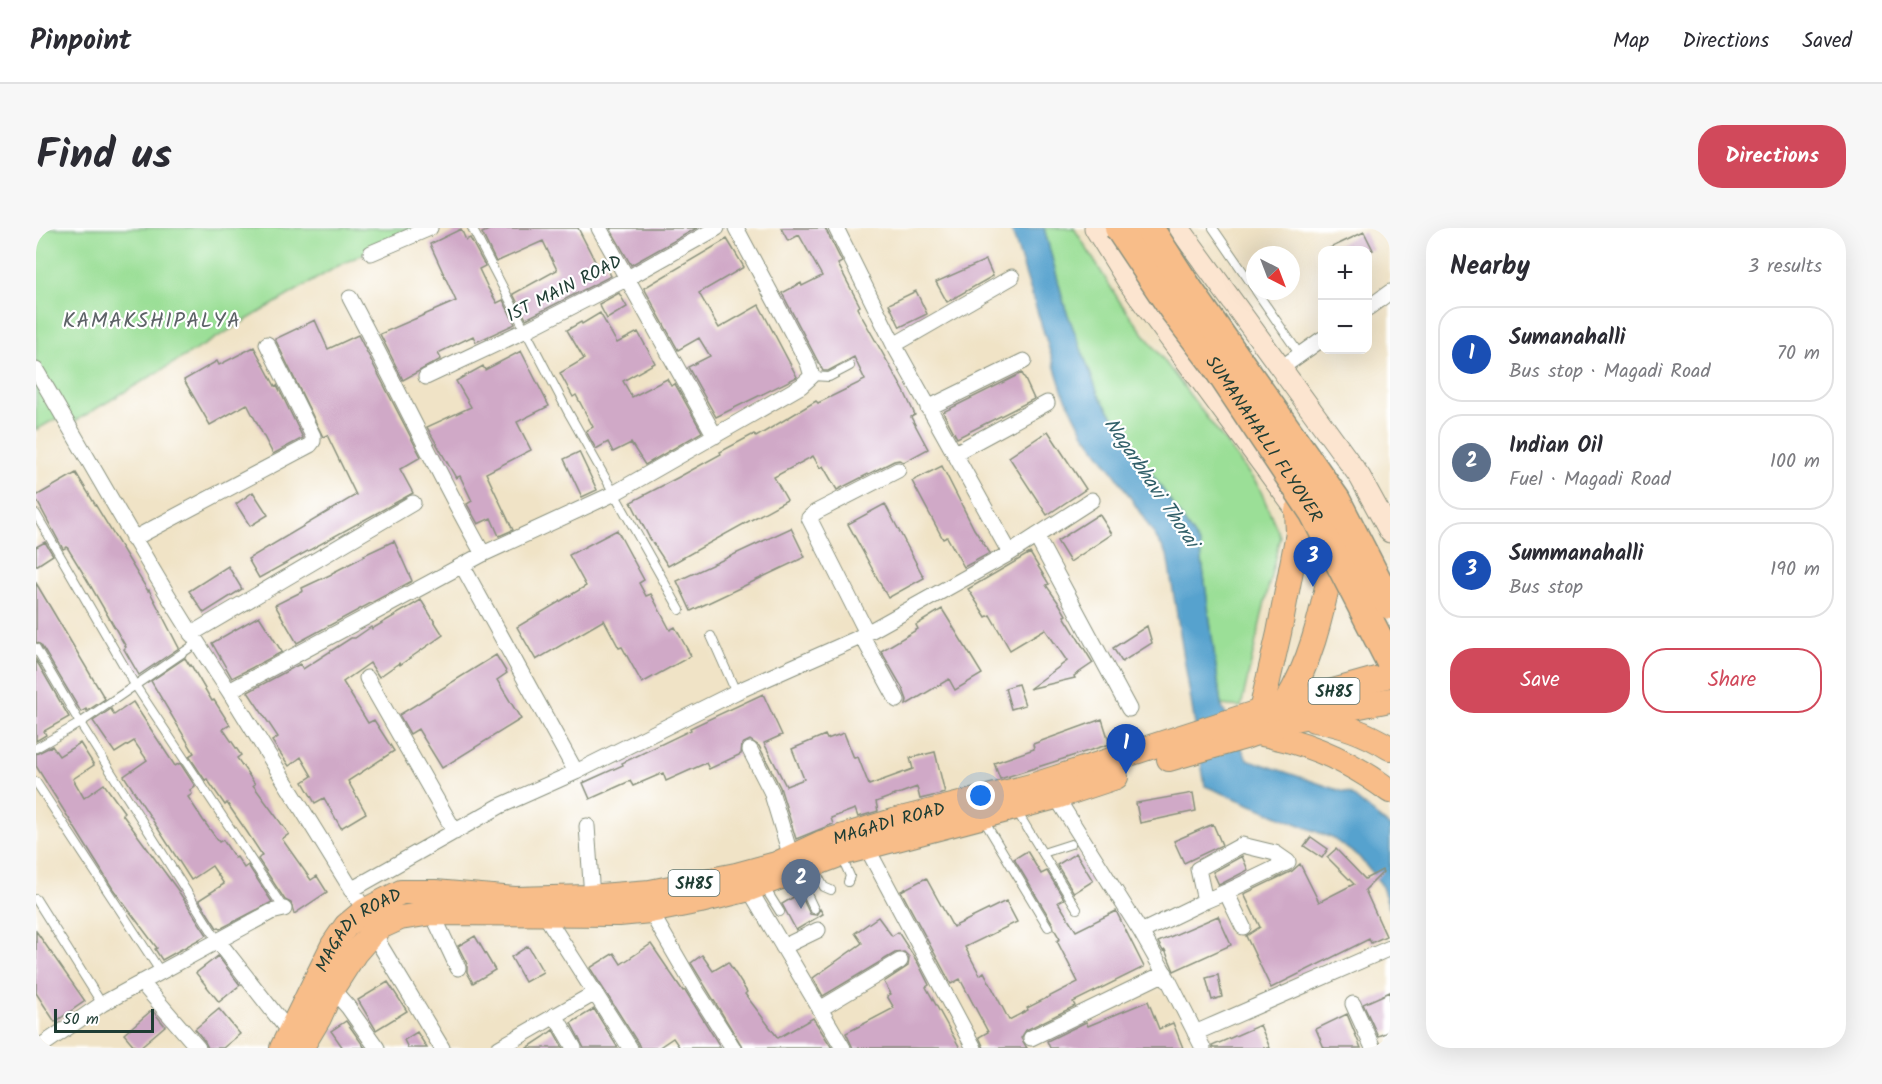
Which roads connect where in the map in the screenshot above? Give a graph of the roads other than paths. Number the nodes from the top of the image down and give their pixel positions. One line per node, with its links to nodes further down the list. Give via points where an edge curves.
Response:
1 (429, 228): 12 (street)
2 (472, 228): 20 (lane)
3 (599, 228): 15 (street)
4 (717, 228): 15 (street, 1ST MAIN ROAD)
5 (736, 228): 29 (street)
6 (836, 228): 23 (street)
7 (1095, 228): 39 (street, via 1129,283)
8 (1119, 228): 56 (highway, SUMANAHALLI FLYOVER, bridge, via 1314,513)
9 (1149, 228): 49 (highway, SUMANAHALLI FLYOVER, bridge, via 1336,501)
10 (1179, 228): 27 (street)
11 (1213, 228): 13 (lane)
12 (371, 254)
13 (1246, 276)
14 (1012, 277): 23 (street)
15 (626, 279): 20 (street, 1ST MAIN ROAD); 33 (street)
16 (1390, 292): 19 (street)
17 (350, 298): 45 (street)
18 (1263, 300): 24 (lane)
19 (1372, 305)
20 (526, 330): 30 (street, 1ST MAIN ROAD); 36 (lane)
21 (1318, 342): 24 (street)
22 (267, 344): 43 (street, via 313,441)
23 (894, 345): 32 (street)
24 (1300, 354): 27 (street)
25 (1024, 361): 32 (street)
26 (850, 366): 29 (lane, via 829,377)
27 (1281, 368): 41 (street, via 1360,477)
28 (36, 370): 43 (street)
29 (812, 376): 33 (street)
30 (426, 377)
31 (1047, 403): 34 (street)
32 (928, 408): 34 (street)
33 (715, 436): 36 (street)
34 (955, 453): 44 (street)
35 (898, 470): 52 (street, via 810,518)
36 (614, 494): 45 (street); 50 (lane)
37 (1092, 500): 42 (street)
38 (413, 503): 54 (street)
39 (1297, 511): 47 (street); 65 (main road, via 1296,542 1279,633)
40 (36, 514): 58 (lane)
41 (1390, 532)
42 (1036, 536): 44 (street); 62 (street)
43 (133, 539): 54 (street)
44 (1010, 553): 52 (street)
45 (483, 554): 46 (street)
46 (463, 567): 59 (street); 69 (street)
47 (1330, 572): 51 (street); 63 (main road, via 1312,647)
48 (1390, 592): 51 (street)
49 (1390, 605)
50 (680, 610)
51 (1352, 611): 56 (street)
52 (864, 634): 60 (street); 61 (street)
53 (711, 636): 60 (lane)
54 (194, 639): 58 (lane); 59 (street)
55 (36, 648): 64 (lane)
56 (1387, 674): 63 (main road, MAGADI ROAD / SH85)
57 (367, 678): 76 (street)
58 (135, 685): 64 (lane); 90 (lane)
59 (229, 691): 84 (street)
60 (736, 692): 69 (street)
61 (897, 700)
62 (1129, 709)
63 (1289, 712): 65 (main road, MAGADI ROAD / SH85); 67 (main road, via 1348,727)
64 (80, 723): 66 (lane); 102 (lane)
65 (1250, 725): 71 (main road, MAGADI ROAD / SH85); 72 (main road, via 1323,752 1367,774)
66 (36, 748)
67 (1390, 748)
68 (750, 750): 81 (street)
69 (576, 772): 76 (street, via 500,806)
70 (36, 782): 107 (lane)
71 (1052, 789): 73 (main road, MAGADI ROAD / SH85); 81 (main road, MAGADI ROAD / SH85, via 893,821 821,843); 101 (street)
72 (1390, 791)
73 (1015, 808): 74 (main road, MAGADI ROAD / SH85); 79 (lane)
74 (982, 818): 78 (main road, MAGADI ROAD / SH85); 98 (lane)
75 (587, 826): 87 (street)
76 (454, 832): 84 (street)
77 (1071, 844): 79 (lane)
78 (866, 846): 80 (main road, MAGADI ROAD / SH85); 128 (street)
79 (1043, 853): 92 (lane)
80 (840, 854): 81 (main road, MAGADI ROAD / SH85); 82 (lane, via 850,876)
81 (800, 864): 83 (main road, MAGADI ROAD / SH85); 85 (lane); 87 (main road, MAGADI ROAD / SH85, via 776,864 650,892); 91 (lane)
82 (848, 882)
83 (755, 886): 93 (main road, MAGADI ROAD / SH85); 94 (lane); 103 (street)
84 (351, 890): 97 (street)
85 (831, 890)
86 (1226, 892): 89 (street); 89 (street, via 1288,862 1275,853 1242,845 1198,868); 99 (street)
87 (592, 897): 97 (main road, MAGADI ROAD / SH85, via 515,899 401,892)
88 (36, 899): 112 (lane)
89 (1204, 901): 101 (street)
90 (284, 909): 102 (street)
91 (814, 909)
92 (1077, 909)
93 (650, 911): 96 (main road, MAGADI ROAD / SH85); 126 (street)
94 (780, 912)
95 (432, 913): 96 (main road, MAGADI ROAD / SH85); 97 (main road, MAGADI ROAD / SH85); 106 (street)
96 (545, 915): 111 (street)
97 (370, 920): 110 (main road, MAGADI ROAD / SH85); 118 (main road, MAGADI ROAD / SH85, via 346,926 333,945); 122 (street, via 380,945)
98 (1048, 927)
99 (1243, 927)
100 (818, 930): 103 (street)
101 (1141, 932): 108 (street)
102 (218, 940): 107 (street); 118 (street)
103 (783, 947): 114 (street)
104 (1390, 948): 116 (street)
105 (900, 962): 114 (street)
106 (458, 968)
107 (160, 971): 109 (street)
108 (1165, 973): 116 (street); 117 (street)
109 (141, 982): 112 (street); 120 (street)
110 (332, 989): 118 (main road, MAGADI ROAD / SH85, via 319,1018); 121 (street)
111 (595, 993): 115 (street); 125 (street)
112 (102, 1004): 119 (street)
113 (1353, 1004): 130 (street)
114 (820, 1009): 127 (street)
115 (555, 1016): 123 (street); 124 (street)
116 (1195, 1033): 129 (street)
117 (1031, 1038)
118 (291, 1043)
119 (40, 1044)
120 (198, 1048)
121 (377, 1048)
122 (442, 1048)
123 (499, 1048)
124 (574, 1048)
125 (630, 1048)
126 (733, 1048)
127 (843, 1048)
128 (974, 1048)
129 (1203, 1048)
130 (1373, 1048)

